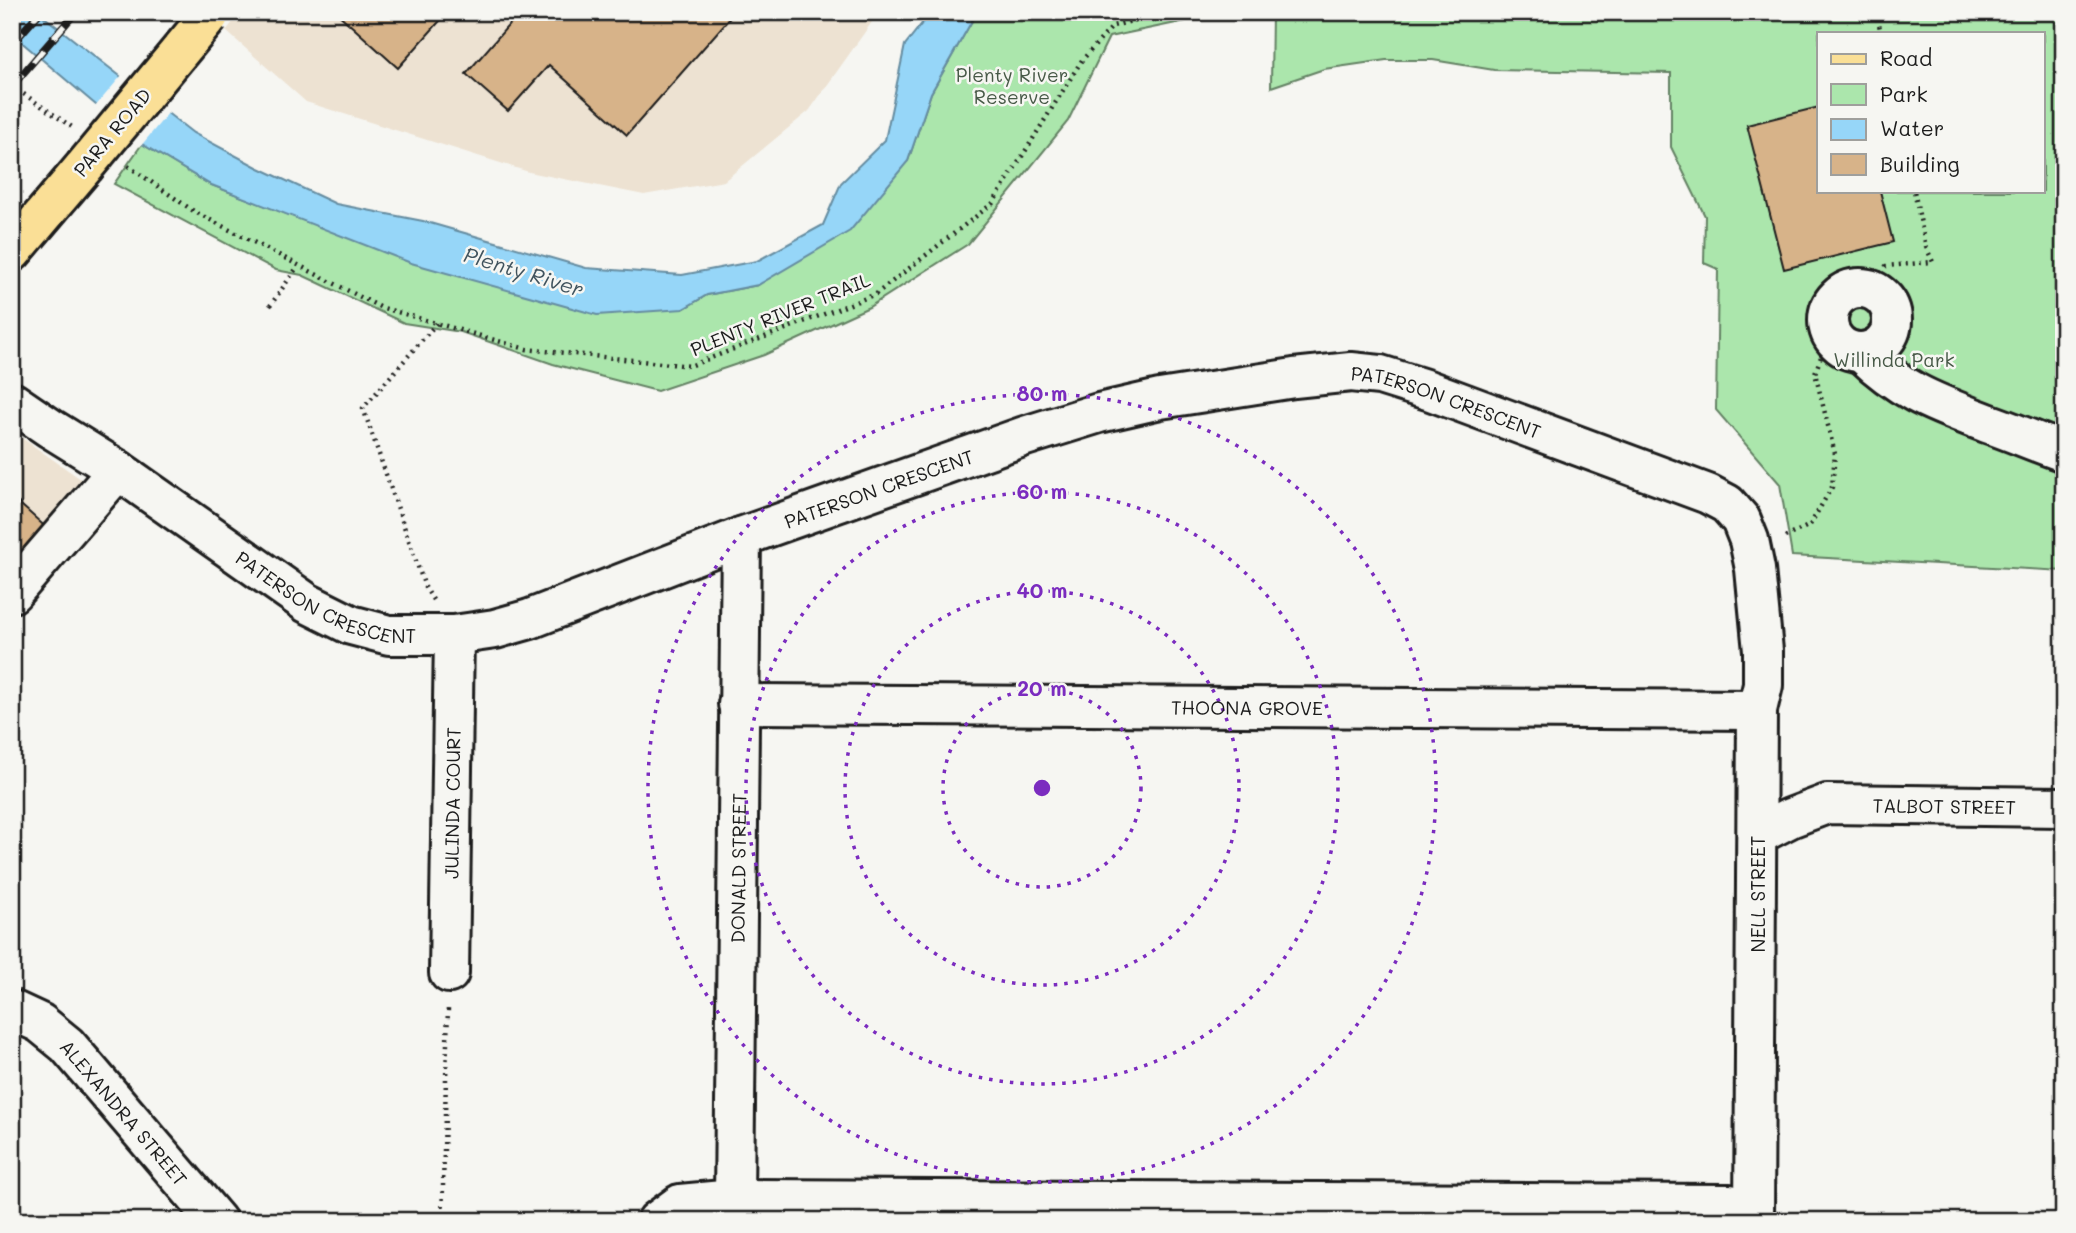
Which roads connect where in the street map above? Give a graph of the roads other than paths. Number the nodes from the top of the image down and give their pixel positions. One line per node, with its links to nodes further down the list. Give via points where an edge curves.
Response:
1 (210, 14): 2 (main road, PARA ROAD, bridge, via 82,150)
2 (12, 251)
3 (1871, 291): 5 (street, via 1888,305 1891,326 1887,337 1870,351 1848,347 1909,391)
4 (12, 402): 6 (street, PATERSON CRESCENT)
5 (2064, 452)
6 (118, 470): 9 (street); 10 (street, PATERSON CRESCENT, via 307,603 351,625 389,635)
7 (741, 537): 8 (street, PATERSON CRESCENT, via 1099,414 1160,399 1351,372 1380,375 1428,390 1708,494 1727,504 1741,520); 10 (street, PATERSON CRESCENT, via 530,619); 11 (street, DONALD STREET)
8 (1755, 569): 12 (street, NELL STREET, via 1763,662)
9 (12, 593)
10 (454, 635): 17 (street, JULINDA COURT)
11 (738, 704): 12 (street, THOONA GROVE); 19 (street, DONALD STREET)
12 (1757, 710): 13 (street, NELL STREET)
13 (1758, 774): 14 (street, TALBOT STREET); 16 (street, NELL STREET)
14 (1827, 804): 15 (street, TALBOT STREET); 16 (street, TALBOT STREET)
15 (2064, 807)
16 (1757, 835): 23 (street, NELL STREET)
17 (449, 973)
18 (16, 1013): 20 (street, ALEXANDRA STREET, via 49,1029 67,1045)
19 (734, 1199): 21 (street, via 680,1204); 22 (street, via 1730,1204)
20 (217, 1221)
21 (657, 1221)
22 (1745, 1221)
23 (1754, 1221)

